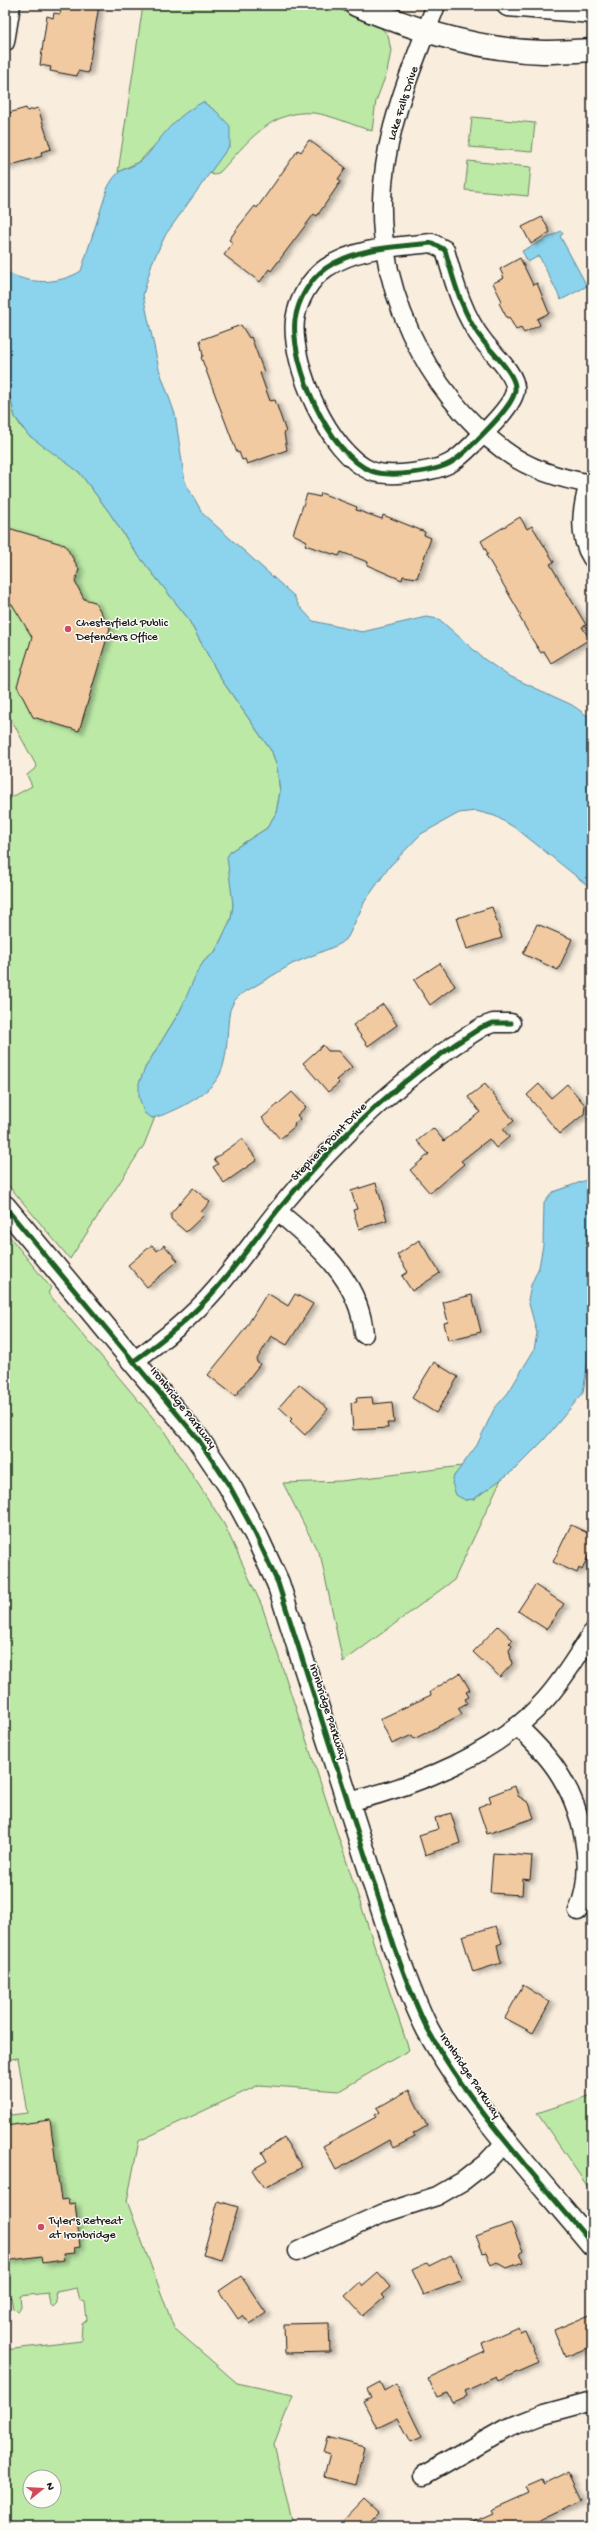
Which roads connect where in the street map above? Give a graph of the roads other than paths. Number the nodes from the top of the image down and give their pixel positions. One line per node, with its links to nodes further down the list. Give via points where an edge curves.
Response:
1 (11, 5): 7 (street)
2 (356, 5): 6 (street)
3 (436, 5): 6 (street, Lake Falls Drive)
4 (508, 5): 5 (street)
5 (592, 12)
6 (426, 31): 8 (street, via 474,43 523,50); 9 (street, Lake Falls Drive, via 393,122 387,150 383,185)
7 (5, 42)
8 (592, 50)
9 (386, 249): 10 (street, Lake Falls Drive, via 400,305 426,365 439,384); 10 (street, via 432,243 441,246 445,250 466,313 482,340 512,375 515,382 514,395); 10 (street, via 361,252 326,268 306,290 298,308 296,337 301,367 324,421 341,448 355,461 372,471 382,473 407,473 451,463)
10 (484, 434): 11 (street, Lake Falls Drive, via 506,452 530,466)
11 (591, 483): 12 (street, via 582,516 583,537)
12 (592, 558)
13 (511, 1023): 15 (street, Stephens Point Drive, via 482,1026 416,1071 366,1115 316,1165)
14 (5, 1207): 17 (street, Ironbridge Parkway)
15 (277, 1211): 16 (street, via 330,1259 351,1288 358,1301); 17 (street, Stephens Point Drive, via 212,1294 166,1338)
16 (364, 1334)
17 (134, 1361): 20 (street, Ironbridge Parkway, via 198,1439 229,1485 255,1533 278,1584)
18 (592, 1633): 19 (street, via 565,1676 544,1701)
19 (517, 1726): 20 (street, via 456,1764 422,1780); 21 (street, via 538,1746 556,1769 571,1794 581,1822 589,1856 589,1876 587,1891)
20 (348, 1802): 22 (street, Ironbridge Parkway, via 409,1988 428,2029 451,2068)
21 (578, 1911)
22 (507, 2141): 23 (street, Ironbridge Parkway); 24 (street, via 463,2182 437,2196 384,2212)
23 (592, 2244)
24 (298, 2251)
25 (592, 2401): 26 (street, via 544,2414 505,2429)
26 (424, 2475)

